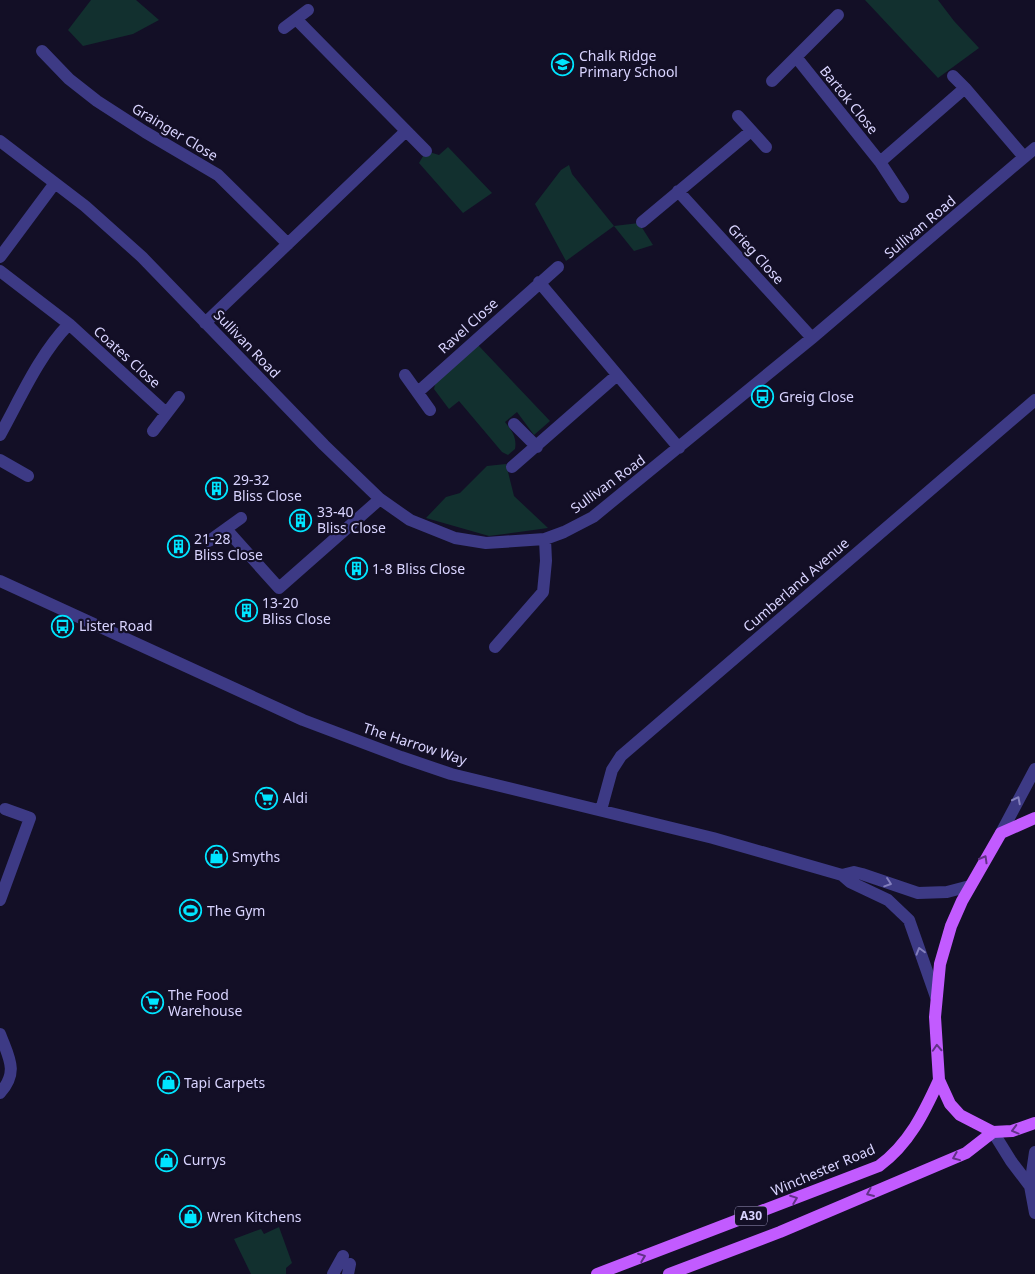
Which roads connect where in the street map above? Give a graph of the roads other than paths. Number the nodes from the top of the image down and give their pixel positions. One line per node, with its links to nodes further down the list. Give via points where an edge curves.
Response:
1 (308, 10): 3 (street)
2 (838, 15): 6 (street)
3 (297, 20): 4 (street); 11 (street)
4 (284, 28)
5 (42, 51): 23 (street, Grainger Close, via 69,79 97,101 218,175)
6 (796, 57): 8 (street); 18 (street, Bartok Close)
7 (953, 76): 9 (street)
8 (772, 81)
9 (965, 88): 17 (street); 18 (street)
10 (738, 116): 12 (street)
11 (406, 131): 16 (street); 23 (street)
12 (751, 131): 14 (street); 20 (street)
13 (0, 141): 19 (street, Sullivan Road)
14 (766, 147)
15 (1035, 148): 17 (street, Sullivan Road)
16 (426, 151)
17 (1024, 157): 30 (street, Sullivan Road)
18 (880, 162): 21 (street, Bartok Close)
19 (55, 183): 24 (street); 28 (street, Sullivan Road, via 142,257)
20 (678, 191): 22 (street); 30 (street, Grieg Close)
21 (903, 197)
22 (642, 222)
23 (288, 244): 28 (street)
24 (0, 257)
25 (558, 267): 27 (street, Ravel Close)
26 (0, 271): 29 (street, Coates Close)
27 (539, 282): 32 (street); 33 (street, Ravel Close)
28 (205, 323): 46 (street, Sullivan Road)
29 (68, 324): 37 (street, Coates Close); 40 (street, via 44,356)
30 (812, 338): 42 (street, Sullivan Road)
31 (405, 375): 33 (street)
32 (616, 376): 41 (street); 42 (street)
33 (418, 392): 36 (street)
34 (180, 397): 37 (street)
35 (1035, 400): 55 (street, Cumberland Avenue, via 621,756 612,770)
36 (430, 410)
37 (166, 413): 39 (street)
38 (514, 424): 41 (street)
39 (153, 431)
40 (0, 434)
41 (536, 447): 44 (street)
42 (679, 448): 49 (street, Sullivan Road, via 593,517)
43 (0, 460): 45 (street)
44 (512, 467)
45 (28, 476)
46 (380, 499): 48 (street, via 279,588); 49 (street, Sullivan Road, via 410,520 455,538 486,544)
47 (242, 518): 48 (street)
48 (226, 529): 50 (street)
49 (545, 539): 52 (street, via 542,592)
50 (209, 541)
51 (0, 581): 55 (street, The Harrow Way, via 356,741 452,774)
52 (495, 647)
53 (1035, 769): 57 (street, one-way to 53)
54 (5, 809): 60 (street, via 30,818)
55 (601, 810): 58 (street, The Harrow Way, via 733,843)
56 (1035, 818): 57 (main road)
57 (1001, 833): 59 (main road, one-way to 57)
58 (842, 875): 59 (street, The Harrow Way, one-way to 59, via 854,872 918,893 947,892); 61 (street, The Harrow Way, one-way to 58, via 909,920 888,900)
59 (970, 886): 61 (main road, via 945,943)
60 (0, 900)
61 (936, 996): 63 (main road, one-way to 61)
62 (0, 1034): 64 (street, via 12,1068 8,1085)
63 (939, 1080): 66 (main road, via 950,1104 960,1115); 72 (main road, Winchester Road / A30, one-way to 63, via 879,1166 908,1138)
64 (0, 1093)
65 (1035, 1123): 66 (main road, one-way to 66, via 1012,1131)
66 (993, 1132): 68 (street); 73 (main road, A30, one-way to 73, via 966,1153 780,1232)
67 (1035, 1152): 68 (street)
68 (1030, 1186): 69 (street)
69 (1035, 1213)
70 (347, 1264): 71 (street)
71 (333, 1274)
72 (596, 1274)
73 (669, 1274)

